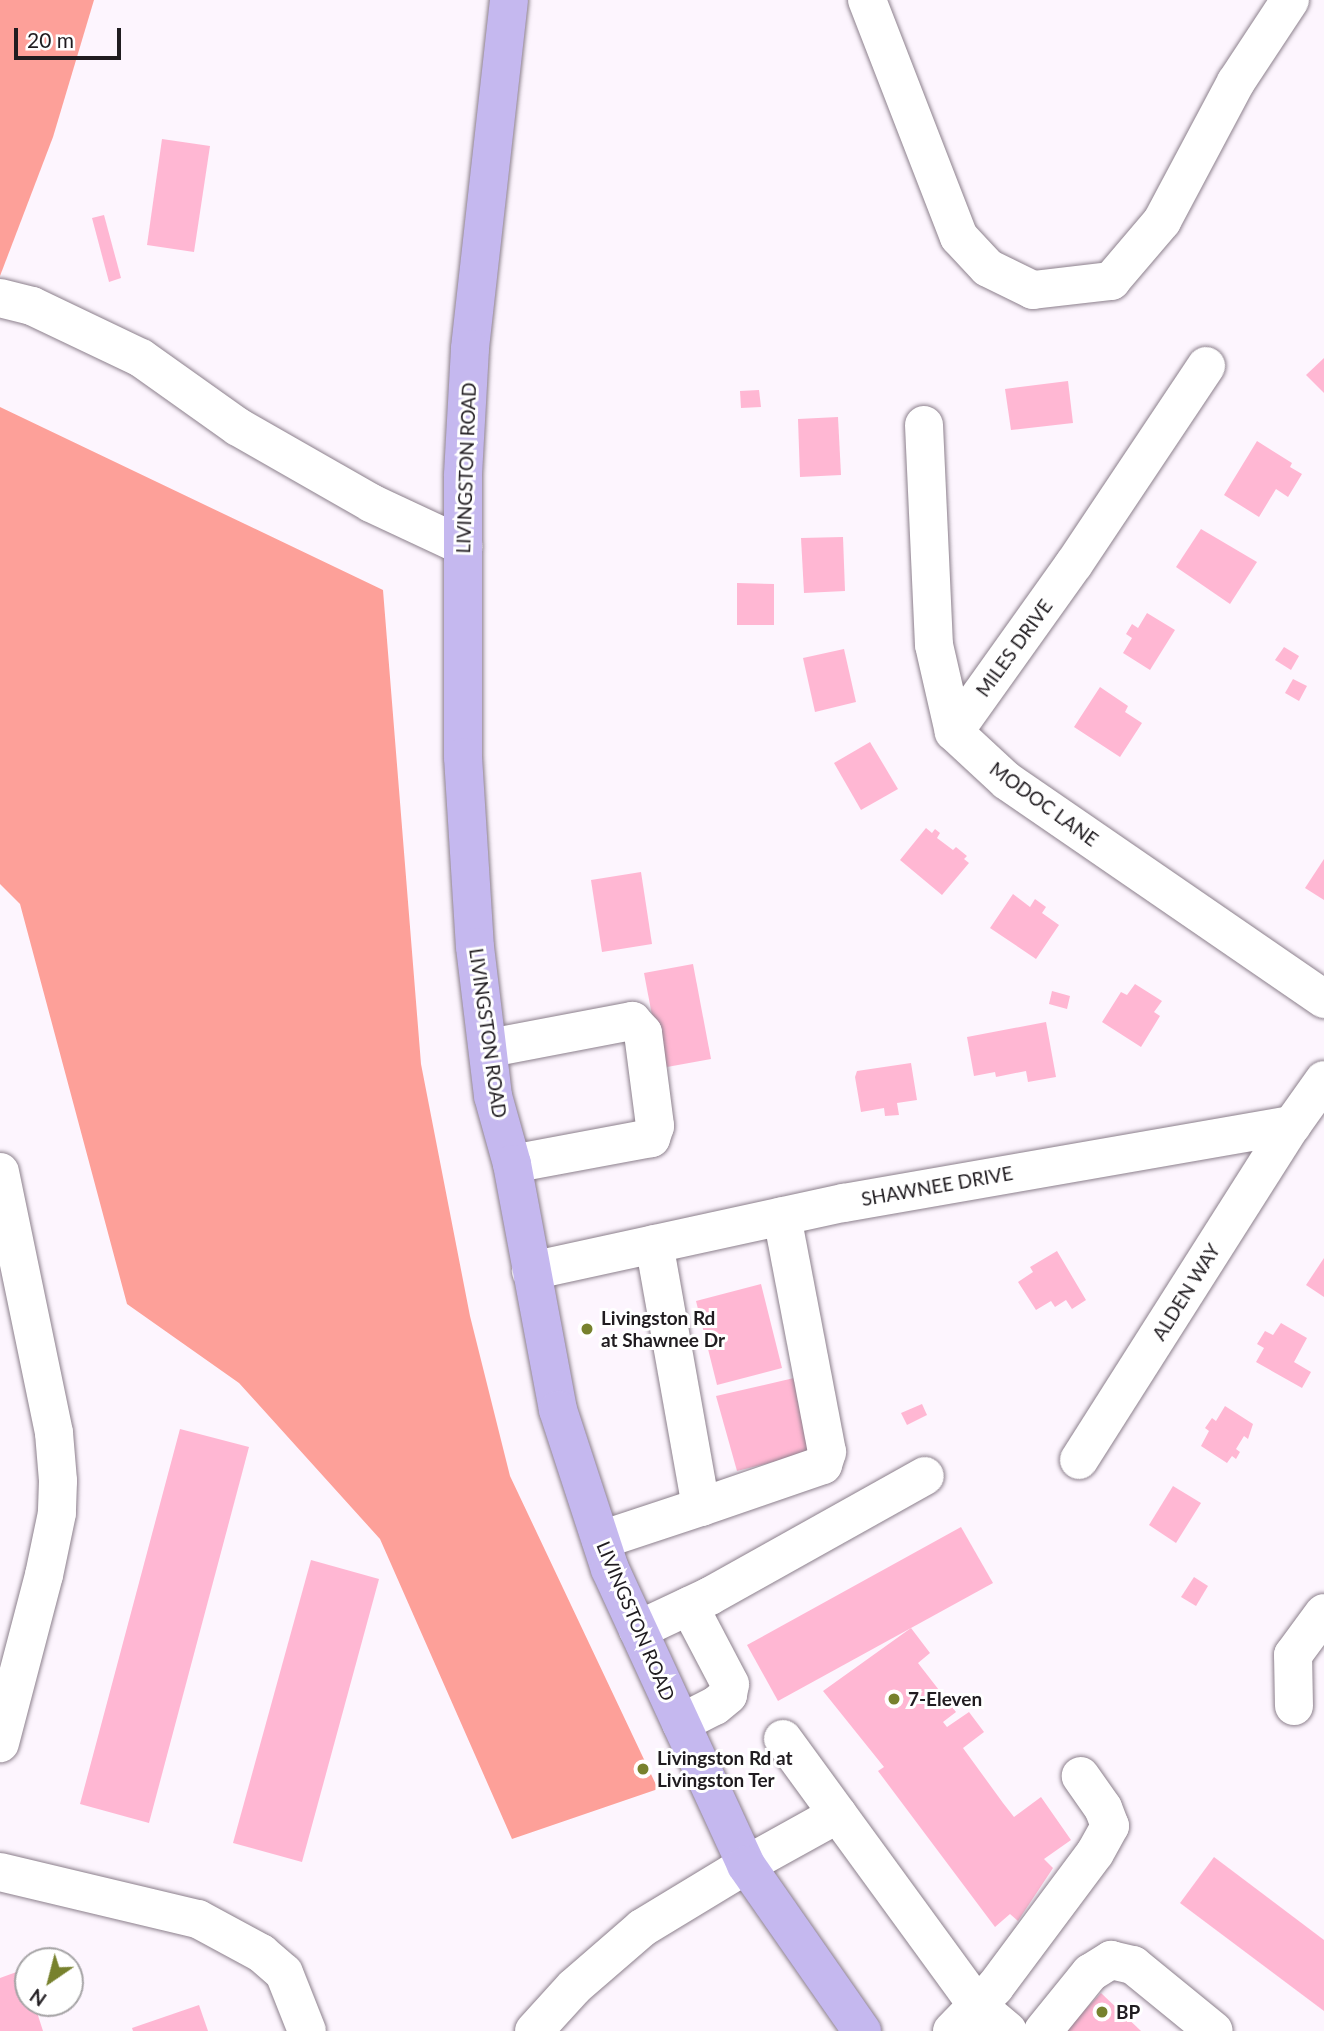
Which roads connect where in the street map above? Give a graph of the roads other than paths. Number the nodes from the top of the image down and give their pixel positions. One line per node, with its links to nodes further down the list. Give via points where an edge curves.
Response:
1 (509, 0): 7 (main road, LIVINGSTON ROAD, via 470,349)
2 (867, 0): 3 (street, via 959,237 988,268 1033,290 1111,281 1162,220 1236,82)
3 (1290, 0)
4 (0, 298): 7 (street, via 32,306 141,358 238,428 371,503)
5 (1206, 366): 8 (street, MILES DRIVE, via 1074,564)
6 (924, 425): 8 (street, via 934,645)
7 (463, 546): 10 (main road, LIVINGSTON ROAD, via 464,771 475,947)
8 (954, 732): 9 (street, MODOC LANE, via 1007,781)
9 (1324, 999)
10 (490, 1048): 13 (main road, LIVINGSTON ROAD, via 493,1096); 13 (street, via 632,1021 643,1033 655,1126 651,1138)
11 (1324, 1080): 12 (street)
12 (1292, 1125): 15 (street, SHAWNEE DRIVE); 18 (street, ALDEN WAY)
13 (512, 1164): 17 (main road, LIVINGSTON ROAD)
14 (0, 1172): 28 (street, via 54,1433 58,1481 47,1563)
15 (782, 1216): 16 (street, SHAWNEE DRIVE); 20 (street, via 827,1452 823,1465)
16 (654, 1244): 17 (street, SHAWNEE DRIVE); 20 (street)
17 (531, 1271): 21 (main road, LIVINGSTON ROAD, via 558,1410)
18 (1079, 1460)
19 (926, 1476): 22 (street)
20 (701, 1507): 21 (street)
21 (601, 1540): 24 (main road, LIVINGSTON ROAD)
22 (689, 1606): 24 (street); 26 (street, via 730,1684 728,1695 715,1706)
23 (1324, 1613): 25 (street, via 1293,1655)
24 (638, 1630): 26 (main road, LIVINGSTON ROAD)
25 (1294, 1706)
26 (681, 1723): 31 (main road, LIVINGSTON ROAD)
27 (783, 1739): 30 (street)
28 (0, 1743)
29 (1081, 1776): 33 (street, via 1110,1826 1096,1853 995,1987)
30 (838, 1814): 31 (street); 33 (street)
31 (746, 1865): 35 (street, via 642,1928 574,1987); 36 (main road, LIVINGSTON ROAD)
32 (0, 1872): 34 (street, via 198,1919 261,1954 284,1973)
33 (965, 2018): 37 (street)
34 (307, 2031)
35 (534, 2031)
36 (863, 2031)
37 (1008, 2031)
38 (1043, 2031): 39 (street, via 1090,1973 1111,1960 1133,1965)
39 (1214, 2031)

